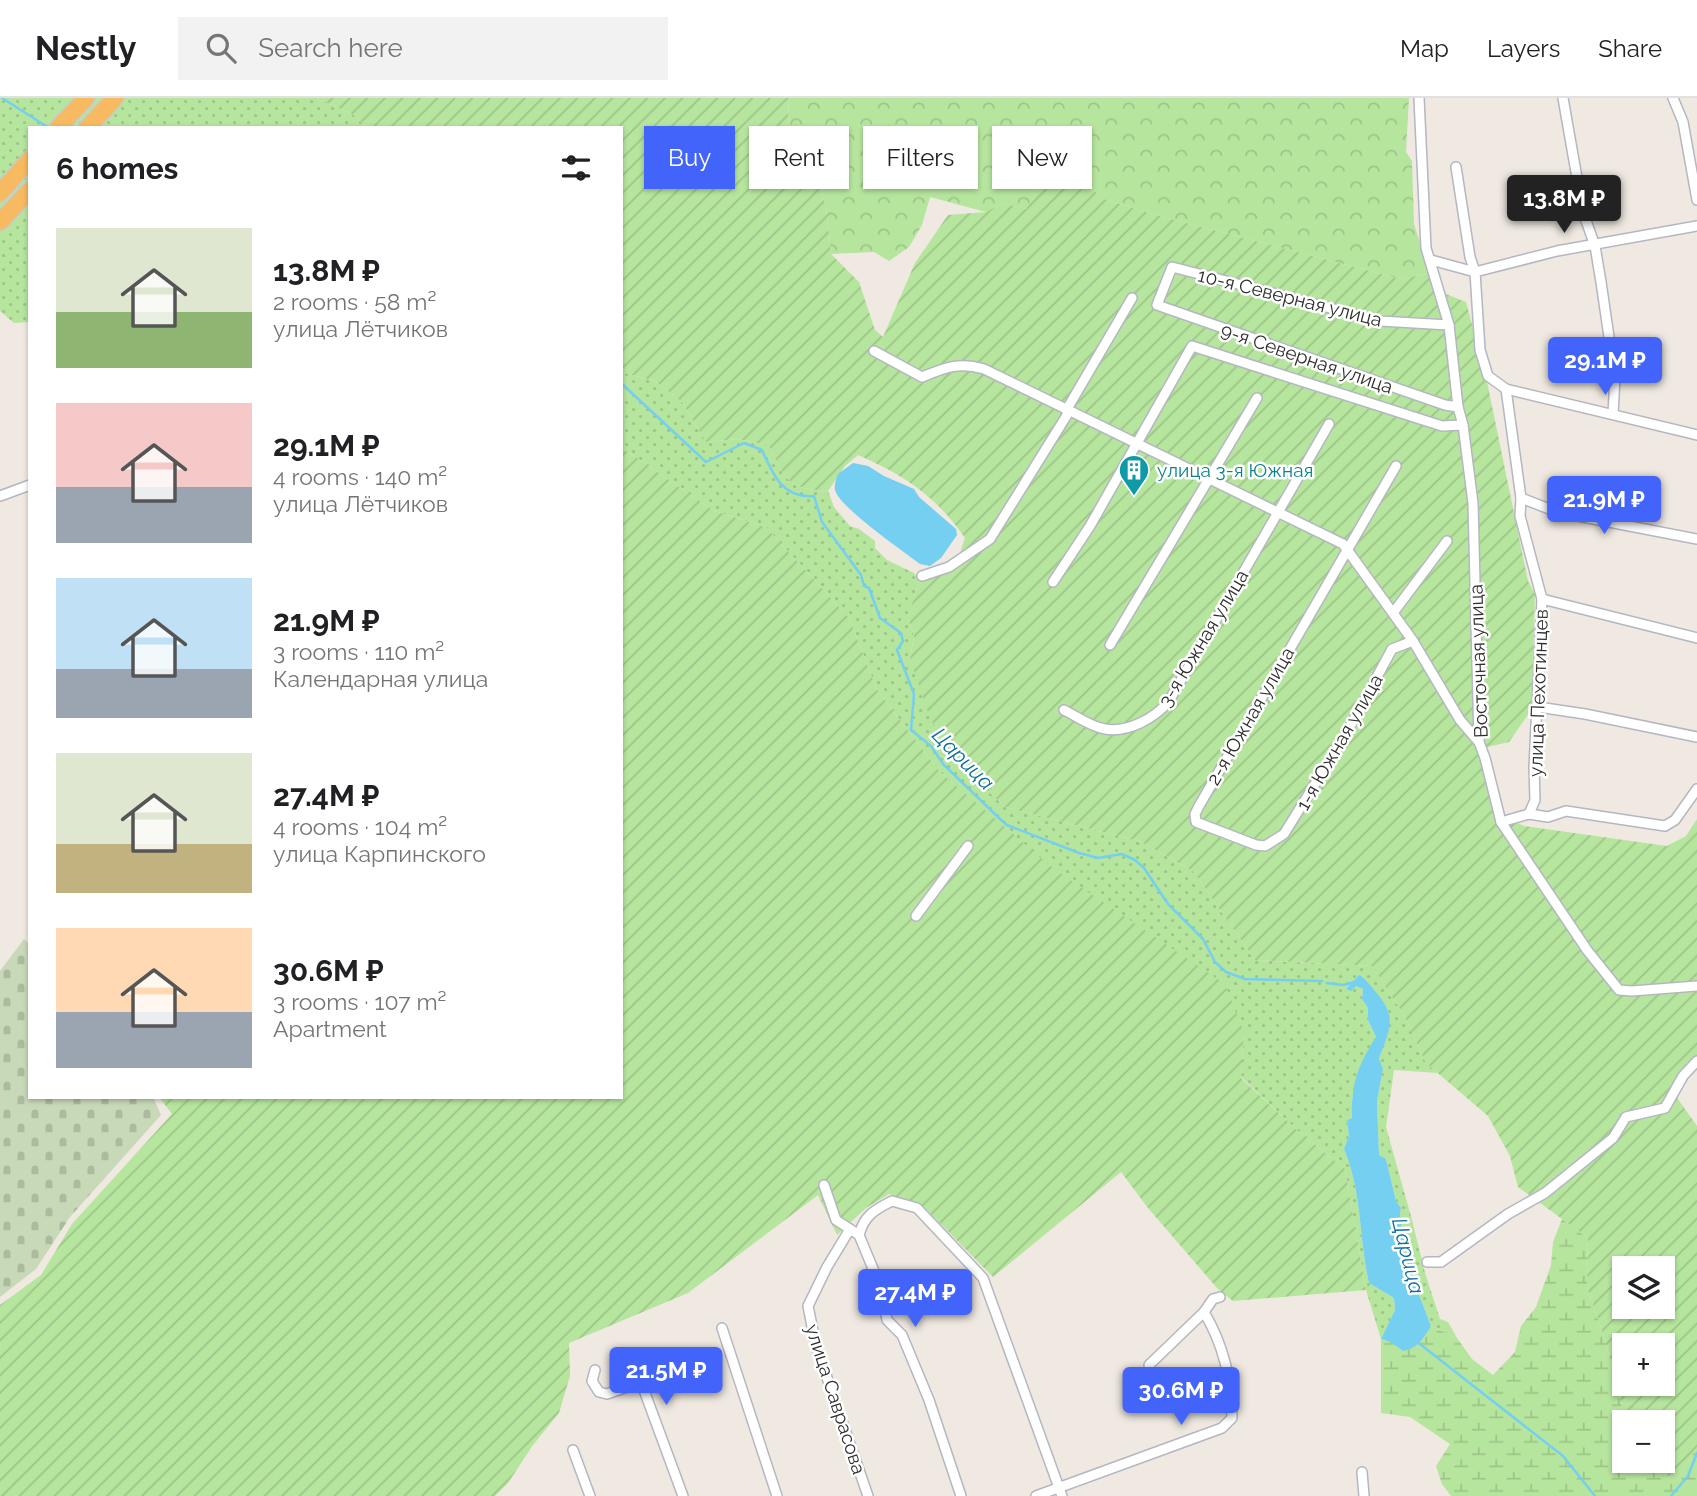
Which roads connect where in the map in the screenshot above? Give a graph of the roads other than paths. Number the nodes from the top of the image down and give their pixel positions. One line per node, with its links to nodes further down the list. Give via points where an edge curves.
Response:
1 (86, 98): 6 (highway)
2 (115, 98): 7 (highway)
3 (1419, 98): 16 (street, Восточная улица, via 1426,248)
4 (1563, 98): 15 (street, via 1583,212)
5 (1673, 98): 12 (street, via 1683,122)
6 (60, 126)
7 (88, 126)
8 (28, 161): 11 (highway)
9 (1457, 167): 17 (street)
10 (28, 192): 13 (highway)
11 (0, 193)
12 (1697, 200)
13 (0, 222)
14 (1697, 226): 15 (street)
15 (1595, 246): 17 (street); 26 (street, via 1615,377)
16 (1431, 260): 17 (street); 20 (street, Восточная улица)
17 (1475, 272): 22 (street, via 1480,350 1488,376)
18 (1132, 298): 25 (street)
19 (1157, 305): 20 (street, 10-я Северная улица, via 1172,267 1380,321); 24 (street, 9-я Северная улица)
20 (1449, 325): 24 (street, Восточная улица)
21 (874, 351): 25 (street, via 922,377 966,364 984,369)
22 (1506, 389): 26 (street); 35 (street, улица Пехотинцев)
23 (1257, 398): 32 (street)
24 (1458, 407): 28 (street, Восточная улица)
25 (1067, 409): 30 (street); 40 (street, via 1068,415 990,539 949,567)
26 (1613, 414): 29 (street)
27 (1329, 424): 36 (street, 3-я Южная улица)
28 (1463, 425): 30 (street, via 1442,426 1192,346); 50 (street, Восточная улица, via 1473,503)
29 (1697, 435)
30 (1137, 443): 32 (street); 41 (street)
31 (1396, 466): 39 (street)
32 (1209, 479): 36 (street); 46 (street)
33 (28, 486): 34 (street)
34 (0, 496)
35 (1521, 498): 37 (street, via 1557,512); 42 (street, улица Пехотинцев, via 1520,516)
36 (1277, 511): 39 (street); 48 (street, 3-я Южная улица, via 1159,713 1120,730 1103,729)
37 (1697, 539)
38 (1447, 541): 43 (street)
39 (1347, 548): 43 (street); 55 (street, 2-я Южная улица, via 1195,814 1196,822)
40 (922, 576)
41 (1053, 582)
42 (1542, 599): 44 (street); 47 (street, улица Пехотинцев)
43 (1393, 613): 45 (street)
44 (1697, 638)
45 (1413, 641): 50 (street, via 1460,720); 55 (street, 1-я Южная улица, via 1392,649 1300,810 1284,834)
46 (1110, 645)
47 (1538, 707): 49 (street); 52 (street, улица Пехотинцев, via 1535,800)
48 (1064, 710)
49 (1697, 737)
50 (1479, 742): 53 (street, Восточная улица)
51 (1697, 789): 52 (street, via 1675,820 1665,825 1566,811 1548,817)
52 (1529, 814): 53 (street)
53 (1502, 822): 57 (street, Восточная улица, via 1619,990)
54 (968, 846): 56 (street)
55 (1265, 846)
56 (916, 916)
57 (1697, 986)
58 (1697, 1061): 61 (street, via 1665,1108 1626,1116 1613,1138 1545,1193 1441,1262)
59 (824, 1185): 60 (street, via 836,1220)
60 (854, 1232): 69 (street, улица Саврасова, via 875,1209 892,1201 917,1208 983,1278); 73 (street, улица Саврасова, via 827,1267 808,1306 816,1346); 74 (street, via 881,1287 887,1320 901,1335 929,1400)
61 (1427, 1262)
62 (1220, 1297): 63 (street)
63 (1203, 1312): 65 (street); 69 (street, via 1224,1356 1232,1418 1222,1428)
64 (722, 1328): 72 (street)
65 (1149, 1364)
66 (595, 1370): 71 (street, via 592,1381 598,1392 607,1394 641,1382)
67 (573, 1450): 70 (street)
68 (1362, 1472): 76 (street)
69 (1060, 1492): 75 (street)
70 (590, 1496)
71 (683, 1496)
72 (777, 1496)
73 (868, 1496)
74 (961, 1496)
75 (1036, 1496)
76 (1364, 1496)

